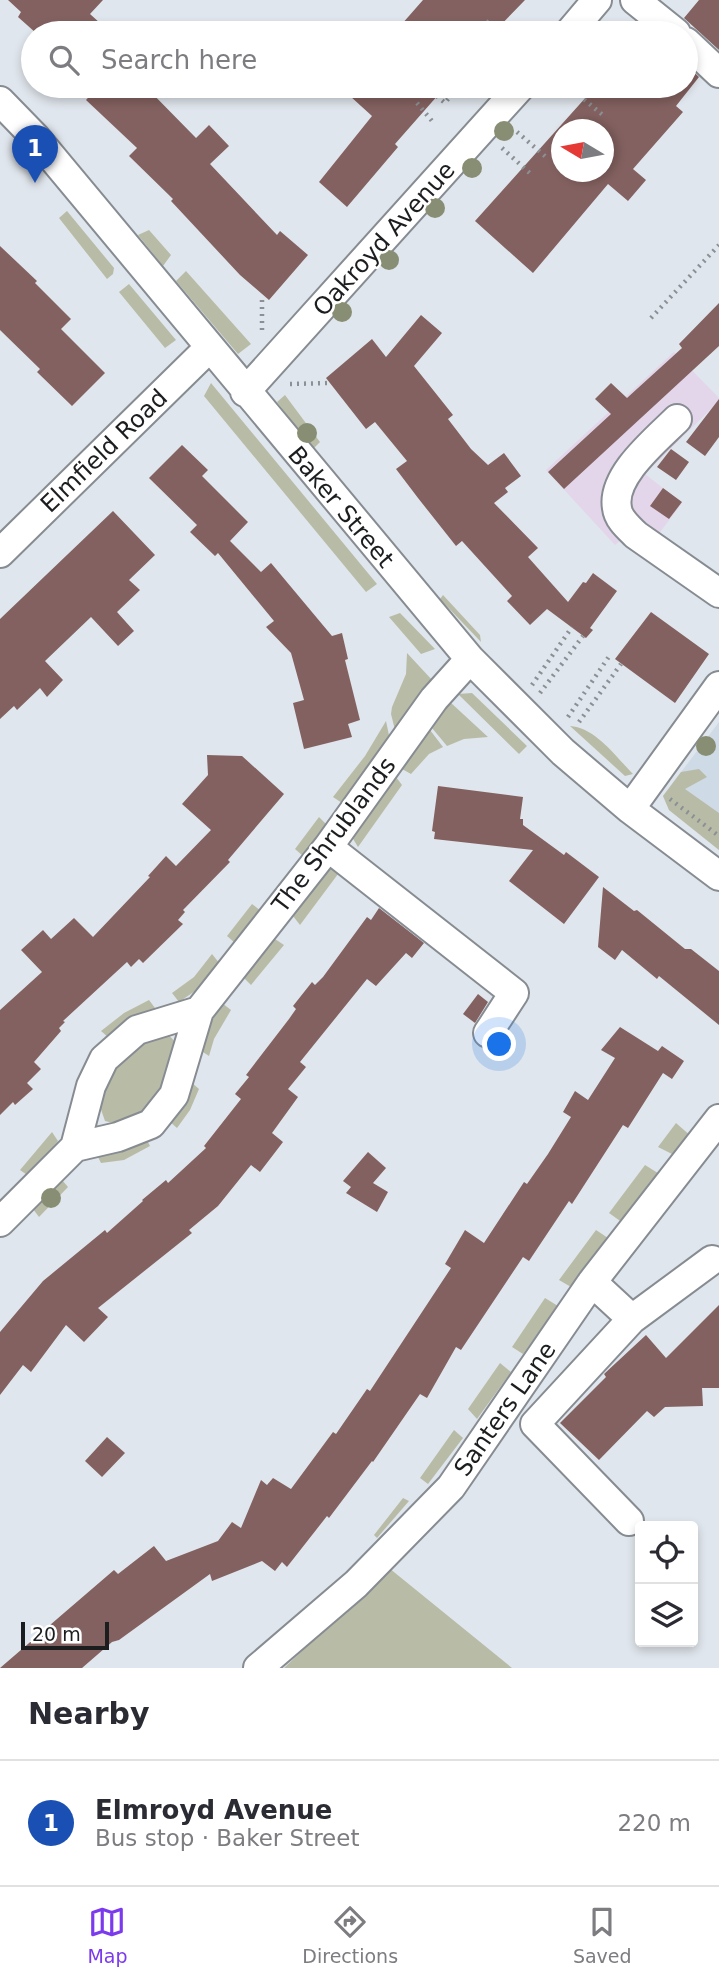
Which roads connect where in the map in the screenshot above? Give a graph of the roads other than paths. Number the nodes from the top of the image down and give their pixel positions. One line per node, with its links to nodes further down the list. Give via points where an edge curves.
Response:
1 (597, 0): 3 (street)
2 (635, 0): 4 (street)
3 (579, 21)
4 (661, 21)
5 (698, 53): 6 (street)
6 (719, 72)
7 (510, 98): 10 (street, Oakroyd Avenue)
8 (0, 101): 9 (street, Baker Street, via 36,138)
9 (209, 348): 10 (street, Baker Street); 12 (street, Elmfield Road)
10 (245, 392): 14 (street, Baker Street)
11 (677, 419): 13 (street, via 629,468 620,485 617,509 636,535)
12 (0, 553)
13 (719, 593)
14 (470, 659): 16 (street, Baker Street, via 563,752); 17 (street, The Shrublands, via 434,699)
15 (719, 686): 16 (street)
16 (630, 809): 18 (street, Baker Street)
17 (328, 847): 19 (street, The Shrublands); 20 (street, via 514,993)
18 (719, 876)
19 (199, 1011): 22 (street, via 137,1030 104,1059 91,1086); 22 (street, The Shrublands, via 174,1095 151,1124)
20 (488, 1032)
21 (719, 1119): 25 (street, Santers Lane)
22 (75, 1147): 23 (street)
23 (0, 1222)
24 (712, 1260): 26 (street)
25 (592, 1282): 26 (street); 28 (street, Santers Lane, via 451,1487 356,1584)
26 (632, 1319): 27 (street, via 535,1424)
27 (629, 1521)
28 (258, 1668)

